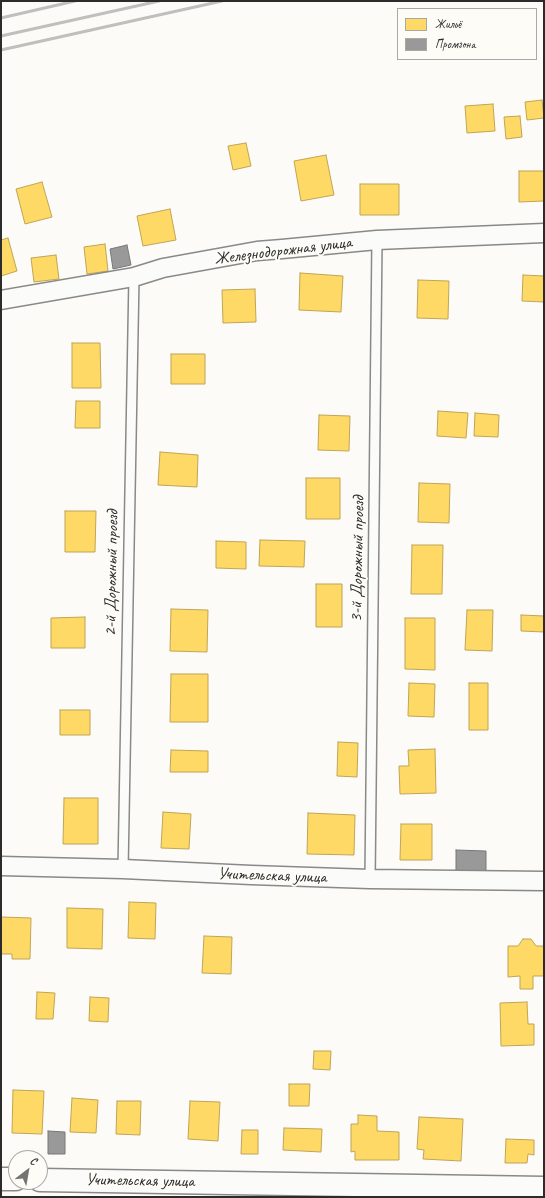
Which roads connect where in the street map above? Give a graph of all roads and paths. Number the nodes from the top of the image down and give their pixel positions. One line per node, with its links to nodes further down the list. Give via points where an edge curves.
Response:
1 (544, 233): 2 (street, Железнодорожная улица)
2 (377, 240): 3 (street, Железнодорожная улица, via 257,251 163,268); 7 (lane, 3-й Дорожный проезд)
3 (134, 277): 4 (street, Железнодорожная улица); 6 (lane, 2-й Дорожный проезд)
4 (1, 300)
5 (1, 866): 6 (street, Учительская улица)
6 (123, 869): 7 (street, Учительская улица)
7 (370, 879): 8 (street, Учительская улица)
8 (544, 881)
9 (48, 1180): 10 (street, Учительская улица)
10 (544, 1188)

